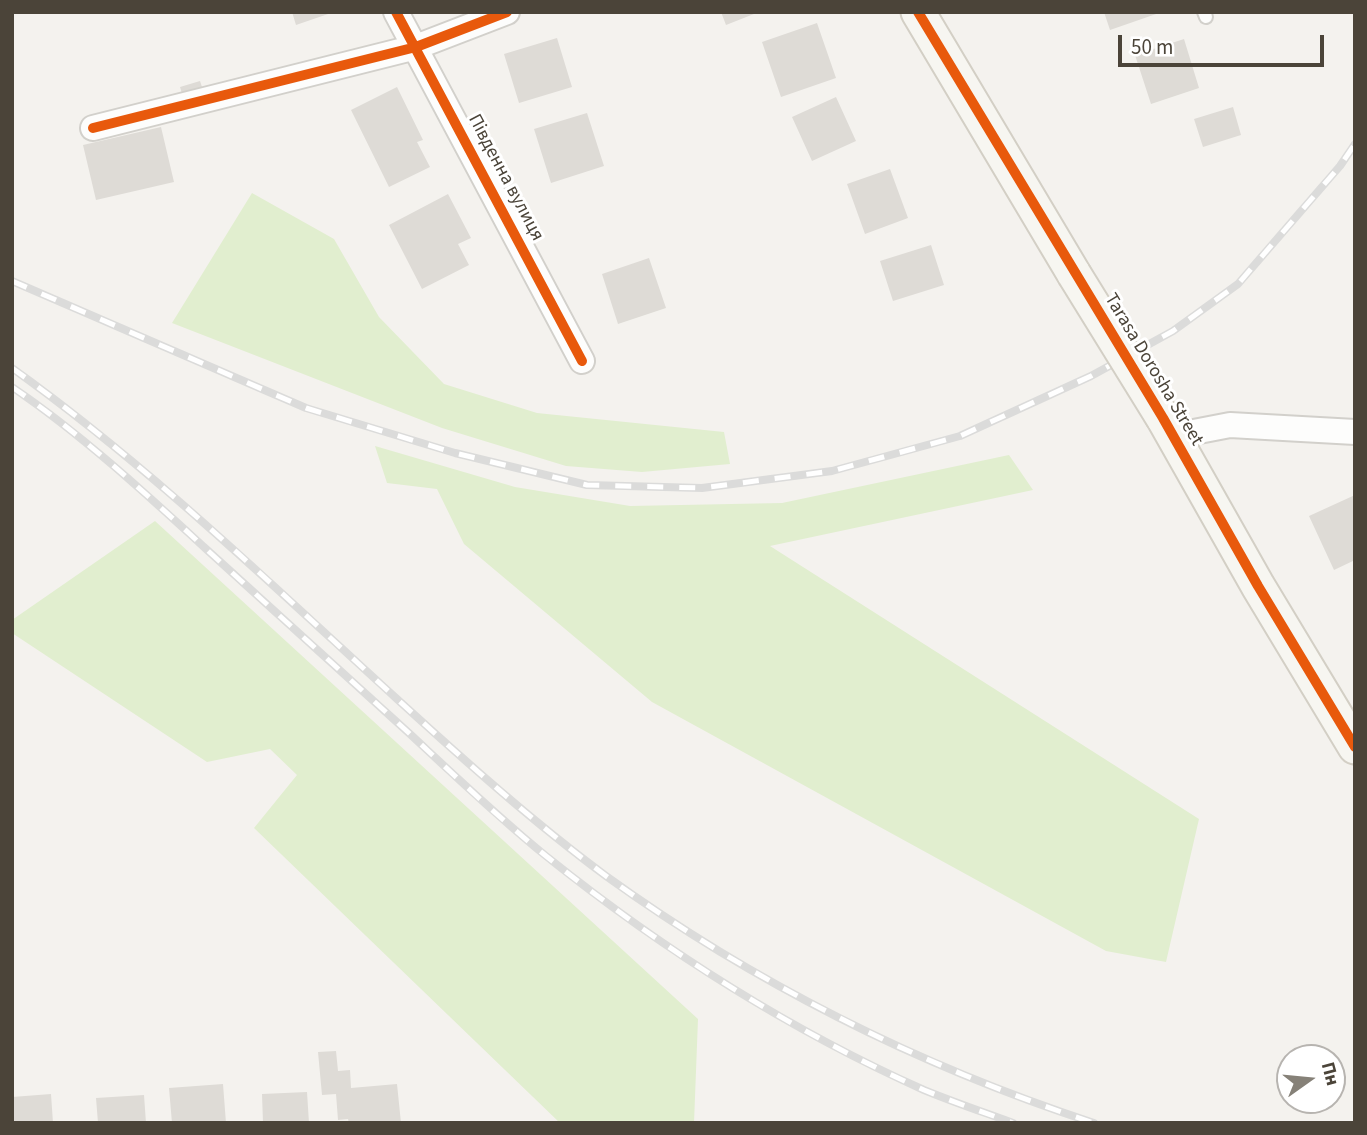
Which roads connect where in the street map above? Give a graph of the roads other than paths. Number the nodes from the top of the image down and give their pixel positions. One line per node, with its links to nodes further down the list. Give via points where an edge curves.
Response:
1 (396, 12): 4 (street, Південна вулиця)
2 (507, 12): 4 (street)
3 (918, 12): 7 (street, Tarasa Dorosha Street, bridge)
4 (416, 47): 5 (street); 6 (street, Південна вулиця)
5 (93, 128)
6 (582, 361)
7 (1168, 427): 8 (street, via 1230,425); 9 (street, Tarasa Dorosha Street)
8 (1355, 432)
9 (1355, 747)

